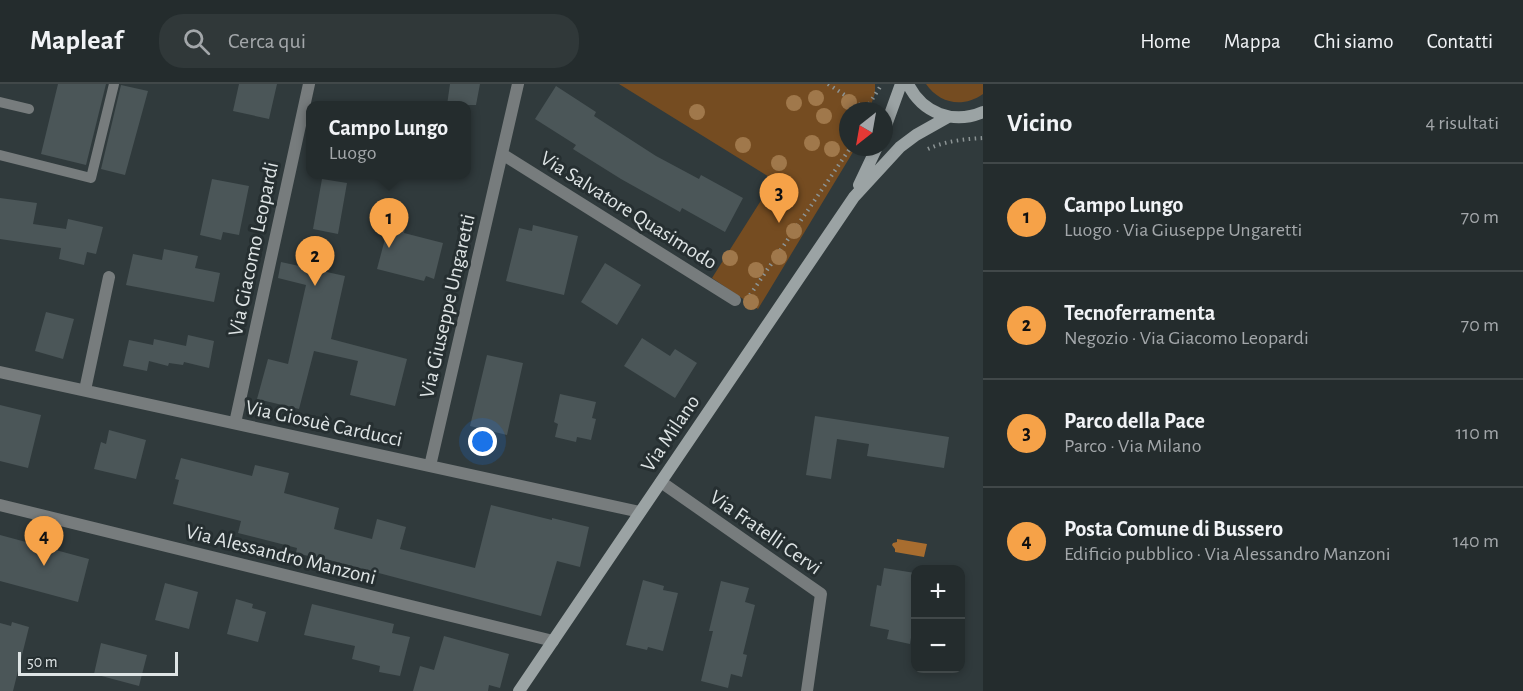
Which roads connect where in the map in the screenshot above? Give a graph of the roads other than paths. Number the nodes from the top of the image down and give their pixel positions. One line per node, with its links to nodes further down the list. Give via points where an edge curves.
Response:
1 (114, 84): 12 (lane, via 91,178)
2 (309, 84): 19 (street, Via Giacomo Leopardi)
3 (518, 84): 11 (street, Via Giuseppe Ungaretti)
4 (901, 84): 7 (street)
5 (908, 84): 10 (street, Via Milano, via 922,104)
6 (0, 102): 8 (lane)
7 (893, 106)
8 (28, 109)
9 (980, 115): 10 (street, Via Milano)
10 (948, 117): 14 (street, Via Milano, via 900,147)
11 (502, 154): 16 (street, Via Salvatore Quasimodo); 20 (street, Via Giuseppe Ungaretti)
12 (0, 155)
13 (873, 156): 14 (street, Via Milano)
14 (854, 197): 21 (street, Via Milano)
15 (109, 278): 18 (street)
16 (739, 303)
17 (0, 372): 18 (street, Via Giosuè Carducci)
18 (85, 390): 19 (street, Via Giosuè Carducci)
19 (235, 423): 20 (street, Via Giosuè Carducci)
20 (430, 466): 23 (street, Via Giosuè Carducci)
21 (661, 482): 23 (street, Via Milano); 26 (street, Via Fratelli Cervi, via 821,594)
22 (0, 505): 24 (street, Via Alessandro Manzoni)
23 (640, 512): 24 (street, Via Milano)
24 (553, 641): 25 (street, Via Milano)
25 (519, 691)
26 (807, 691)

